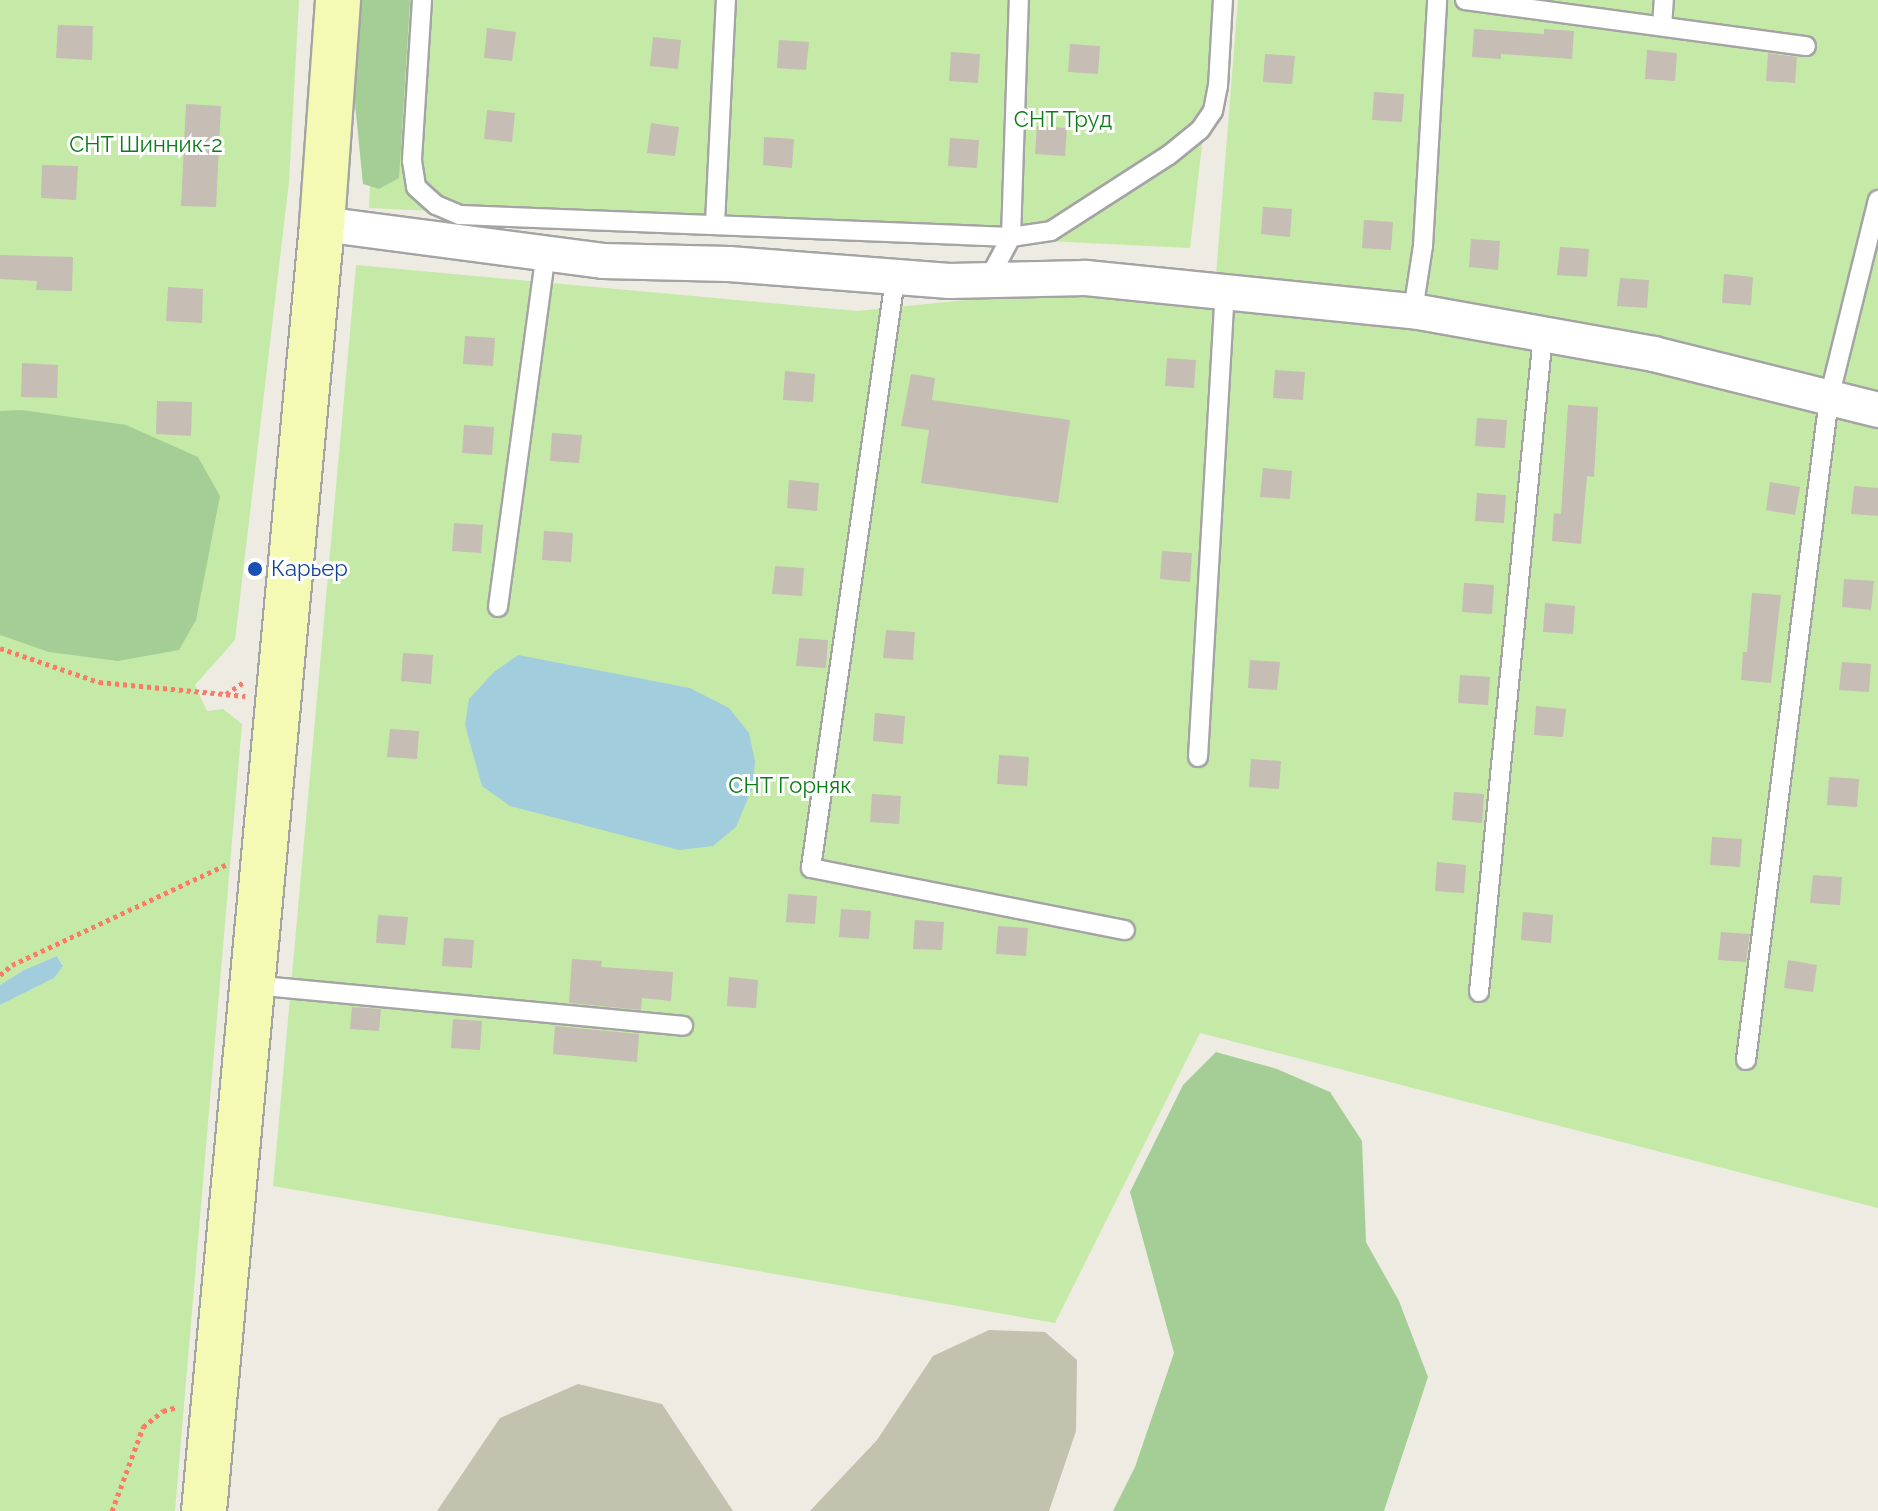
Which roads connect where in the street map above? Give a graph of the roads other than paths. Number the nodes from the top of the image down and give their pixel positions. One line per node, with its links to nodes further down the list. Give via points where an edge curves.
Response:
1 (338, 0): 13 (street)
2 (422, 0): 12 (lane, via 412,161 416,187 436,205 460,215)
3 (726, 0): 12 (lane)
4 (1019, 0): 14 (lane)
5 (1223, 0): 14 (lane, via 1218,86 1213,111 1200,130 1051,231)
6 (1437, 0): 19 (lane, via 1423,246)
7 (1465, 0): 9 (lane)
8 (1664, 0): 9 (lane)
9 (1662, 26): 10 (lane)
10 (1806, 46)
11 (1878, 200): 21 (lane)
12 (715, 223): 14 (lane)
13 (322, 224): 15 (street); 26 (street)
14 (1011, 237): 17 (lane)
15 (546, 254): 16 (street); 23 (lane)
16 (895, 279): 17 (street); 25 (lane, via 811,868)
17 (987, 282): 18 (street, via 1086,278)
18 (1225, 292): 19 (street); 24 (lane)
19 (1413, 311): 20 (street)
20 (1543, 334): 21 (street, via 1654,354); 27 (lane)
21 (1829, 398): 22 (street); 29 (lane)
22 (1878, 410)
23 (498, 607)
24 (1198, 757)
25 (1125, 930)
26 (252, 985): 28 (lane); 30 (street)
27 (1479, 992)
28 (683, 1026)
29 (1746, 1060)
30 (204, 1511)

